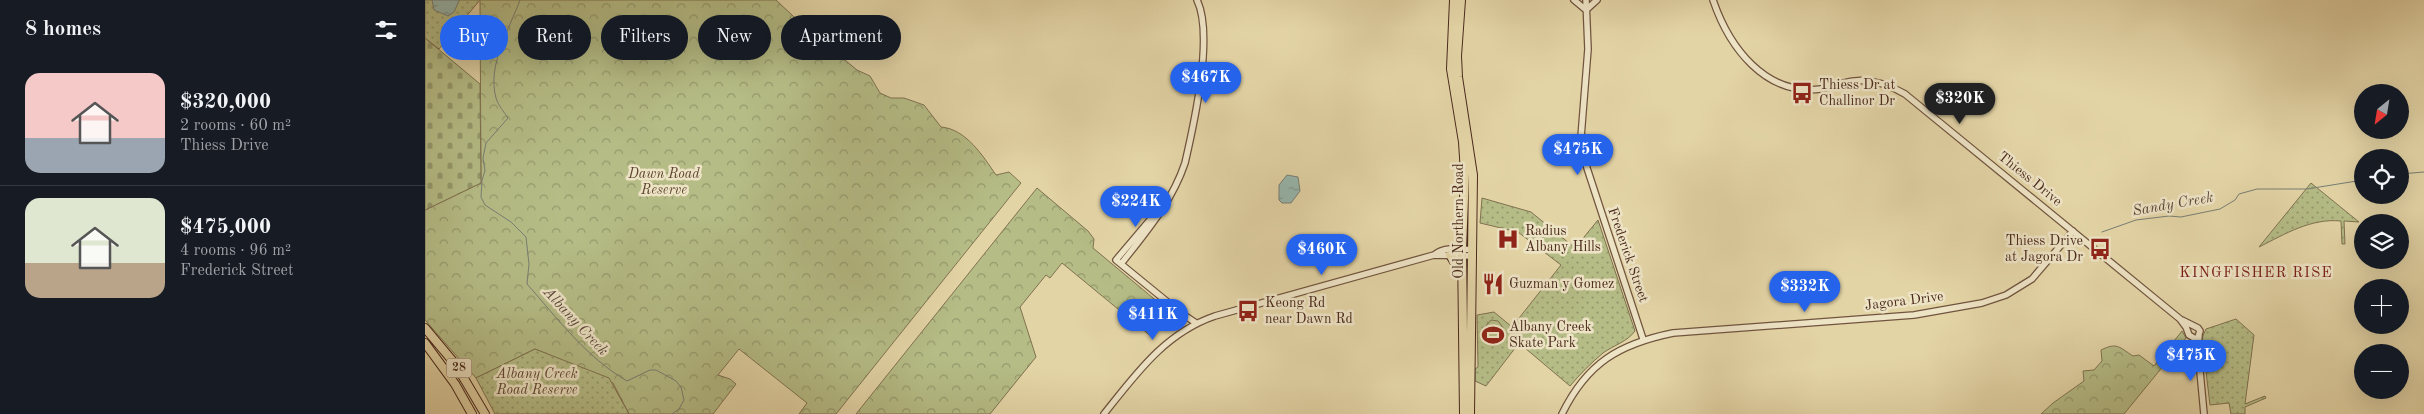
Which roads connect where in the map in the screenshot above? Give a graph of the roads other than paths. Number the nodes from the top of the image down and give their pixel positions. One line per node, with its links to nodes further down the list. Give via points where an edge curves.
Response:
1 (1197, 0): 15 (street, via 1202,10 1203,59 1185,164 1158,217 1119,262)
2 (1454, 0): 10 (main road, Old Northern Road, via 1451,69 1465,173)
3 (1461, 0): 11 (main road, Old Northern Road, via 1457,67 1473,167)
4 (1574, 0): 8 (street)
5 (1586, 0): 8 (street, Frederick Street)
6 (1597, 0): 8 (street)
7 (1712, 2): 9 (street, Thiess Drive, via 1743,56 1766,77 1801,89 1863,81 1899,91)
8 (1587, 10): 23 (street, Frederick Street, via 1583,150)
9 (2073, 231): 16 (street, Thiess Drive); 23 (street, Jagora Drive, via 2032,279 2006,295 1982,303 1914,315 1673,333)
10 (1462, 252): 11 (street); 12 (street, via 1442,251); 13 (street); 14 (main road, Old Northern Road)
11 (1472, 253): 29 (main road, Old Northern Road)
12 (1435, 255): 13 (street); 17 (street)
13 (1450, 255): 14 (main road)
14 (1462, 275): 28 (main road, Old Northern Road)
15 (1183, 314): 17 (street); 20 (street)
16 (2180, 319): 18 (street); 21 (street)
17 (1197, 323): 20 (street)
18 (2194, 326): 21 (street); 22 (street, via 2200,329)
19 (425, 328): 26 (main road, 28, via 456,365)
20 (1188, 328): 27 (street, via 1165,343)
21 (2188, 331): 22 (street, via 2189,335)
22 (2197, 337): 31 (street)
23 (1643, 339): 30 (street, Jagora Drive, via 1600,364 1580,384)
24 (425, 343): 25 (main road, 28)
25 (472, 414)
26 (485, 414)
27 (1104, 414)
28 (1464, 414)
29 (1470, 414)
30 (1562, 414)
31 (2204, 414)

